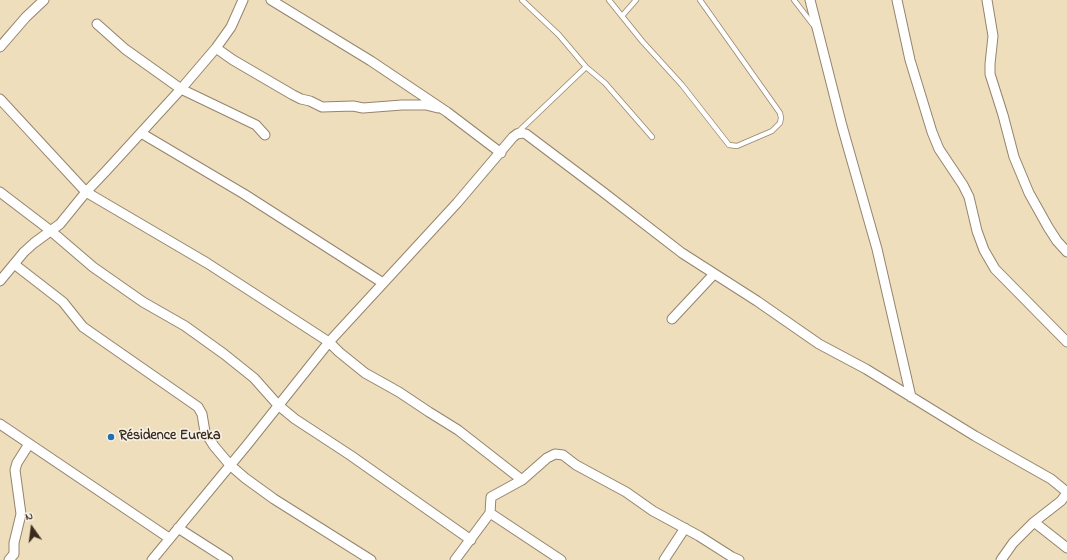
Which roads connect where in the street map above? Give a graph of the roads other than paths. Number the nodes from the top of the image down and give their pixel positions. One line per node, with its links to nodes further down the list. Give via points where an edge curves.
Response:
1 (44, 0): 15 (street)
2 (243, 0): 16 (street, via 231,27)
3 (271, 0): 20 (street, via 371,61)
4 (522, 0): 17 (lane, via 559,35)
5 (609, 0): 12 (lane)
6 (636, 0): 12 (lane)
7 (700, 0): 12 (lane, via 780,114 777,127 772,131 737,146 729,145 682,85)
8 (794, 0): 14 (lane)
9 (810, 0): 14 (street)
10 (897, 0): 36 (street, via 910,60 932,132 939,149 969,197 984,250 995,269)
11 (987, 0): 29 (street, via 993,36 990,74 1014,158 1029,193 1048,227)
12 (622, 16)
13 (97, 24): 18 (street, via 126,49)
14 (817, 31): 37 (street, via 877,249)
15 (0, 48)
16 (216, 48): 18 (street); 20 (street, via 293,95 322,107 363,108 402,105 426,106)
17 (586, 67): 23 (lane); 24 (lane, via 604,83)
18 (181, 89): 21 (street); 22 (street, via 256,125)
19 (0, 99): 26 (street)
20 (447, 112): 25 (street)
21 (141, 133): 26 (street); 33 (street, via 244,194)
22 (265, 135)
23 (513, 137): 25 (street); 31 (street, via 517,134 526,134 682,253)
24 (652, 137)
25 (501, 152): 33 (street, via 458,203)
26 (86, 192): 28 (street, via 60,224); 35 (street, via 207,263)
27 (1, 194): 28 (street)
28 (51, 231): 30 (street, via 34,242); 38 (street, via 92,267 224,354 254,378)
29 (1067, 252)
30 (14, 264): 32 (street); 41 (street, via 63,302 83,327 198,407 205,432)
31 (714, 274): 34 (street); 37 (street, via 819,344)
32 (0, 281)
33 (383, 282): 35 (street)
34 (672, 319)
35 (328, 342): 38 (street); 42 (street, via 365,373 464,433)
36 (1067, 342)
37 (911, 397): 43 (street, via 1051,479)
38 (278, 405): 41 (street); 49 (street)
39 (0, 424): 40 (street)
40 (29, 444): 48 (street); 51 (street, via 15,470 21,514 14,554)
41 (230, 466): 46 (street); 54 (street, via 265,492)
42 (522, 480): 44 (street, via 492,497); 47 (street, via 547,458 555,454 563,455 576,465 626,492 652,511)
43 (1067, 492): 45 (street, via 1061,501)
44 (490, 514): 49 (street); 56 (street)
45 (1034, 522): 50 (street); 59 (street, via 1013,543)
46 (178, 528): 48 (street); 53 (street)
47 (685, 528): 57 (street); 58 (street)
48 (169, 538): 52 (street)
49 (471, 540): 55 (street)
50 (1067, 548)
51 (9, 560)
52 (152, 560)
53 (228, 560)
54 (371, 560)
55 (455, 560)
56 (561, 560)
57 (664, 560)
58 (739, 560)
59 (1001, 560)

